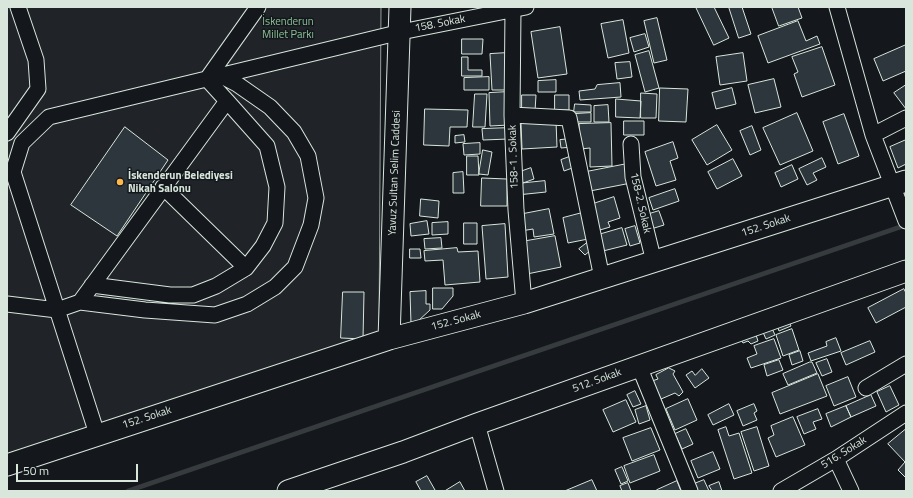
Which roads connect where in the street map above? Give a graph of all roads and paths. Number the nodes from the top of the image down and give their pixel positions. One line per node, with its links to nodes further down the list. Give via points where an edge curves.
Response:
1 (18, 7): 11 (street, via 36,60 38,89)
2 (258, 7): 7 (street)
3 (400, 7): 6 (street, Yavuz Sultan Selim Caddesi)
4 (837, 7): 12 (street)
5 (519, 9): 6 (street, 158. Sokak); 9 (street, 158-1 . Sokak)
6 (401, 32): 7 (street, 158. Sokak); 26 (street, Yavuz Sultan Selim Caddesi)
7 (214, 77): 8 (street); 22 (street, via 237,84 270,107 294,132 308,156 316,198 312,224 295,267 275,287 247,304 215,315); 25 (street, 158. Sokak, via 49,117 22,143 13,172)
8 (227, 101): 15 (street); 18 (street, via 267,146 277,187 275,223 263,246)
9 (512, 115): 20 (street, via 569,118); 23 (street, 158-1 . Sokak, via 516,210)
10 (906, 118): 12 (street)
11 (7, 133)
12 (873, 135): 14 (street)
13 (631, 144): 17 (street, 158-2. Sokak, via 633,177)
14 (899, 183): 16 (street); 17 (street, 152. Sokak)
15 (163, 187): 18 (street); 21 (street)
16 (906, 220)
17 (654, 262): 20 (street, 152. Sokak)
18 (246, 268): 21 (street, via 216,286 193,295 170,295)
19 (906, 271): 28 (street, 512. Sokak)
20 (602, 278): 23 (street, 152. Sokak)
21 (92, 284): 22 (street)
22 (80, 302): 25 (street)
23 (524, 303): 26 (street, 152. Sokak)
24 (7, 304): 25 (street)
25 (57, 310): 32 (street, 158. Sokak)
26 (389, 339): 32 (street, 152. Sokak)
27 (906, 364): 29 (street)
28 (639, 366): 31 (street, 512. Sokak); 37 (street)
29 (866, 388)
30 (906, 413): 33 (street, 516. Sokak)
31 (477, 424): 35 (street, 512. Sokak); 36 (street)
32 (97, 434): 34 (street, 152. Sokak)
33 (836, 459): 38 (street, 516. Sokak); 39 (street)
34 (7, 464)
35 (299, 489)
36 (496, 491)
37 (690, 491)
38 (781, 491)
39 (851, 491)

